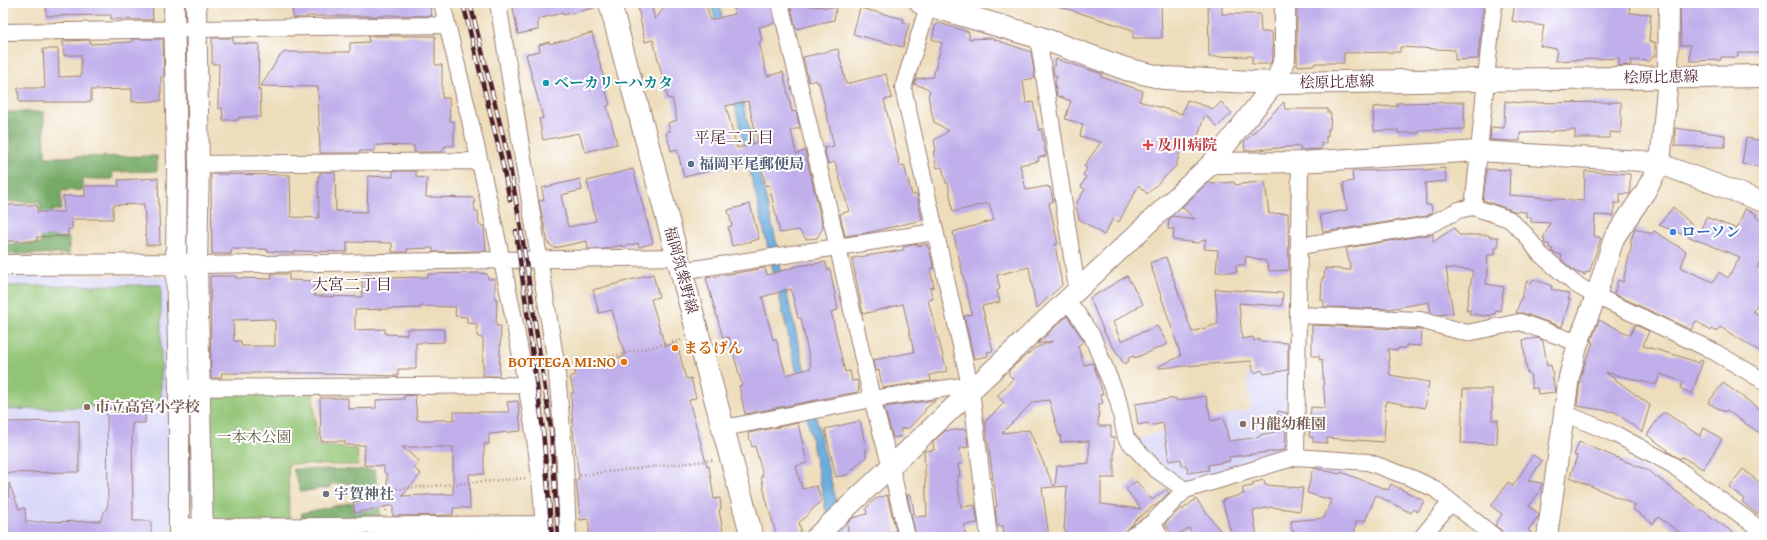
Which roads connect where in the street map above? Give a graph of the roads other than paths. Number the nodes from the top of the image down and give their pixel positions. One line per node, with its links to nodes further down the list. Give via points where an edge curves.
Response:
1 (174, 3): 12 (street)
2 (196, 3): 13 (street)
3 (442, 3): 11 (street)
4 (498, 3): 31 (street)
5 (610, 3): 34 (main road, 福岡筑紫野線)
6 (780, 3): 30 (street)
7 (1285, 3): 19 (street, via 1285,58)
8 (1494, 3): 18 (street)
9 (1669, 3): 17 (street)
10 (926, 4): 15 (main road, 桧原比恵線); 28 (street, via 903,88)
11 (447, 25): 13 (street); 21 (street)
12 (174, 28): 13 (street); 14 (street); 33 (street)
13 (196, 28): 24 (street)
14 (3, 32)
15 (1038, 37): 19 (main road, 桧原比恵線, via 1126,69 1164,78); 37 (street)
16 (1764, 76): 17 (main road, 桧原比恵線)
17 (1668, 77): 18 (main road, 桧原比恵線); 25 (street)
18 (1485, 81): 19 (main road, 桧原比恵線); 20 (street)
19 (1275, 83): 22 (street)
20 (1479, 151): 23 (street); 25 (street); 27 (street)
21 (479, 161): 24 (street); 32 (street)
22 (1212, 162): 23 (street); 37 (street)
23 (1300, 162): 29 (street)
24 (199, 164): 36 (street)
25 (1660, 164): 26 (street); 38 (street, via 1646,192 1614,238)
26 (1764, 202)
27 (1473, 207): 29 (street, via 1459,210 1429,225); 38 (street, via 1509,219 1525,234 1540,254 1575,284)
28 (936, 232): 30 (street); 45 (street)
29 (1299, 246): 39 (street)
30 (838, 248): 34 (street); 46 (street)
31 (540, 258): 32 (street); 34 (street); 59 (street, via 556,363 565,462)
32 (502, 259): 36 (street); 42 (street)
33 (176, 263): 35 (street); 36 (street); 43 (street)
34 (679, 264): 48 (main road, 福岡筑紫野線)
35 (3, 265)
36 (197, 265): 44 (street)
37 (1071, 294): 45 (street); 51 (street, via 1076,312 1092,336 1118,400 1126,438 1154,468)
38 (1596, 296): 40 (street); 41 (street, via 1713,351)
39 (1298, 315): 40 (street, via 1420,320 1467,333 1520,322); 49 (street)
40 (1578, 343): 47 (street)
41 (1764, 381)
42 (526, 385): 44 (street); 55 (street, via 539,475)
43 (179, 388): 44 (street); 56 (street)
44 (201, 388): 57 (street)
45 (970, 388): 46 (street); 50 (street); 62 (street)
46 (872, 399): 48 (street); 50 (street)
47 (1564, 413): 58 (street, via 1616,435 1671,464); 67 (street)
48 (724, 428): 60 (main road, 福岡筑紫野線)
49 (1296, 457): 51 (street); 52 (street, via 1368,462 1435,489)
50 (891, 467): 54 (street); 61 (street)
51 (1185, 490): 53 (street)
52 (1451, 502): 65 (street); 66 (street)
53 (1153, 522): 63 (street); 64 (street)
54 (829, 525)
55 (543, 530): 57 (street, via 386,525)
56 (178, 531): 57 (street)
57 (203, 532)
58 (1764, 532)
59 (568, 537)
60 (752, 537)
61 (907, 537)
62 (989, 537)
63 (1132, 537)
64 (1160, 537)
65 (1422, 537)
66 (1495, 537)
67 (1547, 537)

